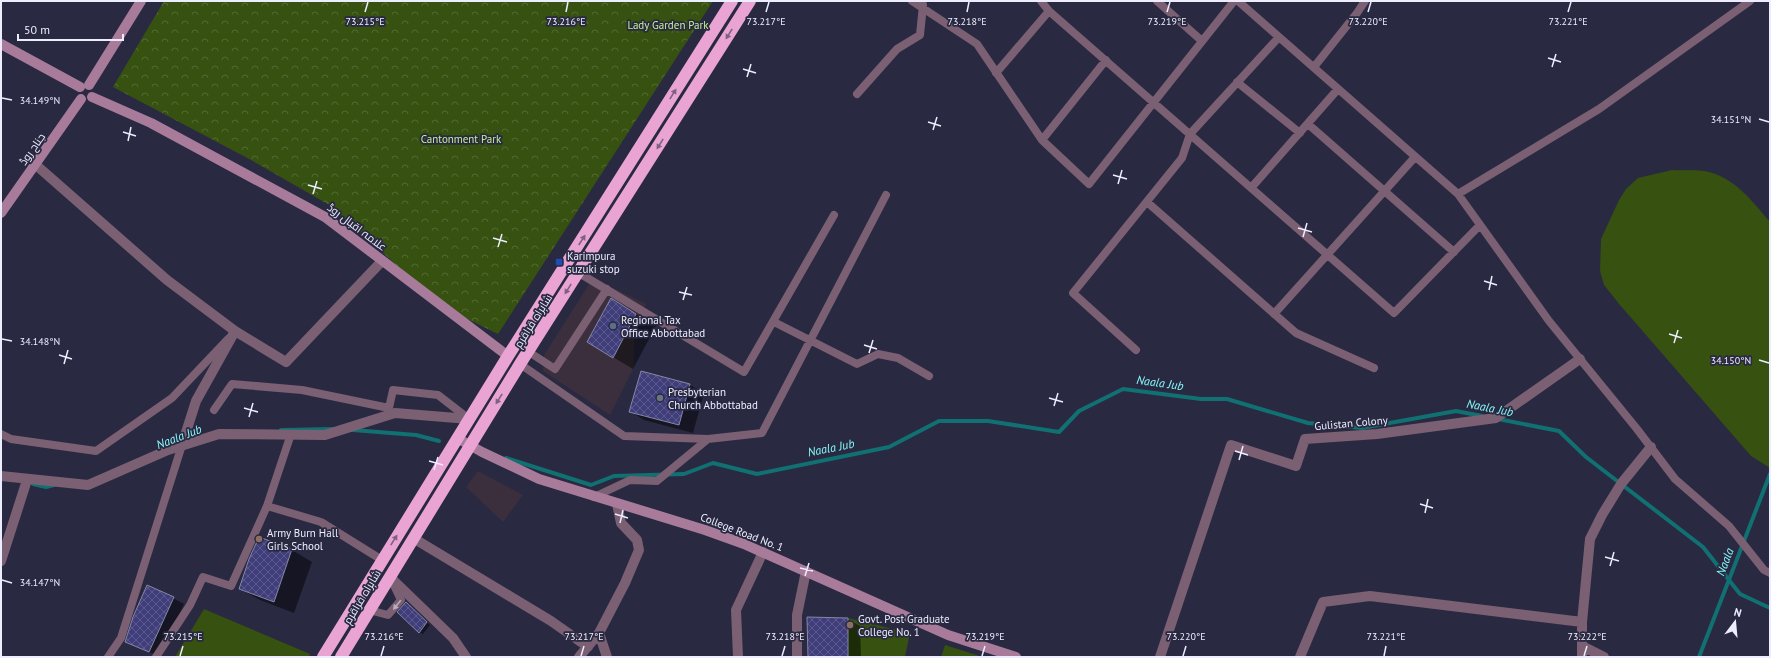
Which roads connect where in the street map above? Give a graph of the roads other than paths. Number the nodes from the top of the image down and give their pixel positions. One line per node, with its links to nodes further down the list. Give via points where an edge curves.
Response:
1 (141, 1): 20 (main road)
2 (732, 1): 51 (highway, شاہراہ قراقرم, one-way to 2)
3 (750, 1): 43 (highway, شاہراہ قراقرم, one-way to 43)
4 (912, 1): 11 (lane)
5 (1041, 1): 12 (lane)
6 (1157, 1): 14 (lane)
7 (1234, 1): 14 (lane)
8 (1238, 1): 13 (lane)
9 (1365, 1): 17 (lane)
10 (1750, 1): 34 (lane, via 1599,109)
11 (922, 5): 18 (lane, via 977,44); 22 (lane, via 920,35 897,49)
12 (1049, 11): 16 (lane); 18 (lane)
13 (1279, 37): 17 (lane); 19 (lane)
14 (1202, 41): 25 (lane)
15 (1, 44): 20 (main road)
16 (1106, 60): 25 (lane); 29 (lane)
17 (1314, 67): 21 (lane)
18 (996, 73): 29 (lane)
19 (1237, 82): 27 (lane); 28 (lane)
20 (85, 86): 23 (main road, via 93,88); 24 (main road, via 78,94)
21 (1338, 89): 26 (lane); 30 (lane)
22 (857, 94)
23 (92, 97): 24 (main road); 42 (main road, علامہ اقبال روڈ, via 151,123 325,217)
24 (81, 99): 31 (main road, جناح روڈ)
25 (1154, 102): 28 (lane); 29 (lane, via 1089,184)
26 (1308, 124): 27 (lane); 33 (lane)
27 (1300, 133): 32 (lane)
28 (1190, 134): 32 (lane); 36 (lane, via 1182,158)
29 (1042, 140)
30 (1416, 157): 33 (lane); 34 (lane)
31 (36, 165): 37 (main road, جناح روڈ); 47 (street, via 167,280)
32 (1251, 188): 41 (lane)
33 (1384, 191): 40 (lane); 41 (lane)
34 (1458, 194): 39 (lane)
35 (886, 195): 48 (lane)
36 (1147, 202): 45 (lane); 49 (lane, via 1073,293)
37 (1, 213)
38 (834, 215): 46 (lane)
39 (1480, 225): 40 (lane); 52 (lane, via 1549,321)
40 (1454, 252): 41 (lane, via 1394,313)
41 (1327, 254): 45 (lane)
42 (382, 261): 47 (street, via 286,362); 51 (main road, علامہ اقبال روڈ)
43 (579, 273): 44 (lane); 50 (highway, شاہراہ قراقرم, one-way to 50)
44 (606, 290): 46 (lane, via 744,372); 50 (lane, via 555,369)
45 (1274, 314): 54 (lane, via 1296,333)
46 (774, 322): 48 (lane)
47 (235, 331): 58 (lane, via 172,398 96,451 12,439); 62 (street, via 196,401)
48 (811, 340): 55 (lane, via 857,364 878,354 892,356); 61 (lane, via 762,433)
49 (1136, 350)
50 (529, 352): 53 (highway, شاہراہ قراقرم)
51 (508, 356): 57 (highway, شاہراہ قراقرم)
52 (1580, 359): 64 (lane); 92 (street, Gulistan Colony, via 1496,418 1377,434 1305,439 1296,466 1231,445)
53 (520, 364): 61 (lane, via 624,436); 63 (highway, شاہراہ قراقرم, one-way to 63)
54 (1374, 368)
55 (929, 376)
56 (214, 410): 57 (lane, via 232,384 302,390 389,408 393,390 438,395)
57 (469, 419): 59 (street, via 395,413 325,435); 60 (highway, شاہراہ قراقرم)
58 (1, 434)
59 (291, 434): 62 (street, via 219,434); 69 (lane)
60 (457, 438): 63 (main road, College Road No. 1); 72 (highway, شاہراہ قراقرم, one-way to 60)
61 (708, 439): 67 (lane, via 657,481 630,480)
62 (182, 445): 66 (street, via 88,485); 82 (lane, via 121,638)
63 (470, 446): 67 (main road, College Road No. 1, via 539,479); 70 (highway, شاہراہ قراقرم)
64 (1651, 447): 75 (lane, via 1675,479 1729,526 1764,570); 78 (street, via 1621,484 1590,538)
65 (1, 476): 66 (street)
66 (27, 480): 73 (street)
67 (594, 497): 68 (main road, College Road No. 1)
68 (617, 504): 71 (main road, College Road No. 1, via 704,530); 79 (street, via 621,523 637,540 639,550)
69 (267, 506): 72 (lane, via 321,522); 83 (lane, via 231,586 203,577 190,605)
70 (413, 538): 76 (highway, شاہراہ قراقرم); 81 (street, via 551,621)
71 (763, 552): 74 (main road, College Road No. 1); 89 (street, via 736,610)
72 (382, 560): 84 (highway, شاہراہ قراقرم)
73 (1, 561)
74 (806, 571): 90 (street, via 797,614); 91 (main road, College Road No. 1, via 948,635)
75 (1770, 573)
76 (390, 577): 77 (highway, شاہراہ قراقرم); 77 (lane, one-way to 77, via 401,600 388,615); 86 (street, via 453,638)
77 (370, 610): 85 (highway, شاہراہ قراقرم)
78 (1582, 622): 80 (street); 93 (street, via 1370,596 1323,602)
79 (599, 633): 81 (street); 88 (street)
80 (1582, 646): 94 (street); 95 (street)
81 (588, 647): 87 (street)
82 (108, 657)
83 (156, 657)
84 (323, 657)
85 (341, 657)
86 (466, 657)
87 (579, 657)
88 (607, 657)
89 (738, 657)
90 (798, 657)
91 (1016, 657)
92 (1160, 657)
93 (1300, 657)
94 (1582, 657)
95 (1604, 657)

